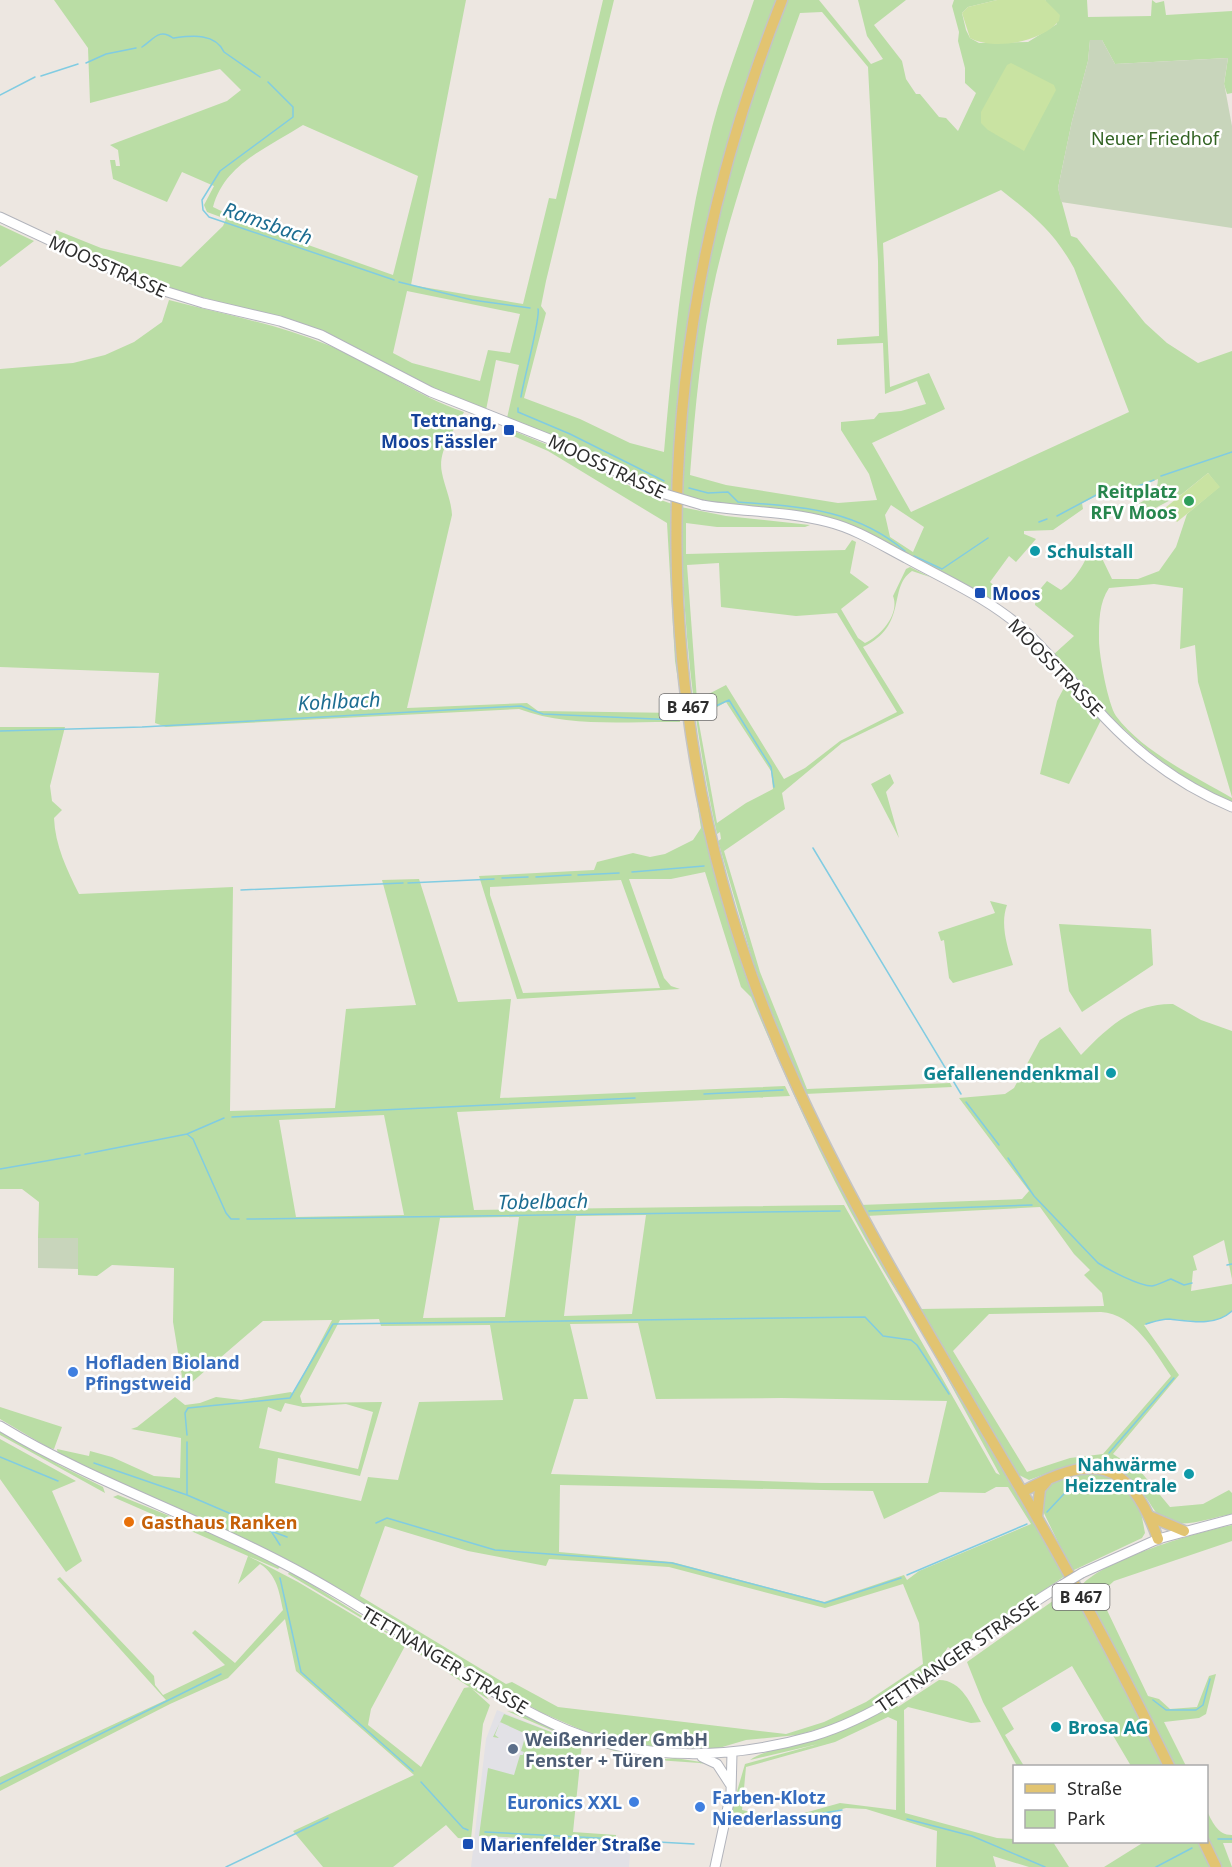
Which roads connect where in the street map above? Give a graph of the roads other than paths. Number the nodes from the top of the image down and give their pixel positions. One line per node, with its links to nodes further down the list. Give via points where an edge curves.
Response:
1 (782, 0): 6 (main road, B 467, via 743,104 719,188 700,271 688,350 678,455 676,532 679,613 692,731 729,903 793,1078 859,1213)
2 (0, 217): 3 (street, MOOSSTRASSE, bridge, via 145,285 321,335 431,392 538,434 655,491 702,505 804,517 837,525 875,542 979,597 1012,620 1150,760)
3 (1232, 807)
4 (0, 1426): 13 (street, TETTNANGER STRASSE, via 61,1462 278,1560 549,1722 623,1746)
5 (1048, 1478): 6 (main road); 7 (main road, via 1078,1468 1106,1470 1129,1484); 8 (main road, via 1040,1488)
6 (1022, 1492): 8 (main road, B 467)
7 (1149, 1516): 10 (main road); 11 (main road)
8 (1037, 1517): 14 (main road, B 467)
9 (1232, 1519): 10 (street, TETTNANGER STRASSE)
10 (1184, 1531): 11 (street, TETTNANGER STRASSE)
11 (1158, 1539): 12 (street, TETTNANGER STRASSE, bridge, via 1062,1585 919,1683 862,1717 809,1737)
12 (732, 1753): 13 (street, TETTNANGER STRASSE); 15 (street)
13 (694, 1754): 15 (street, via 717,1764)
14 (1168, 1765)
15 (731, 1787): 17 (street)
16 (1204, 1843): 18 (main road)
17 (716, 1867)
18 (1216, 1867)

